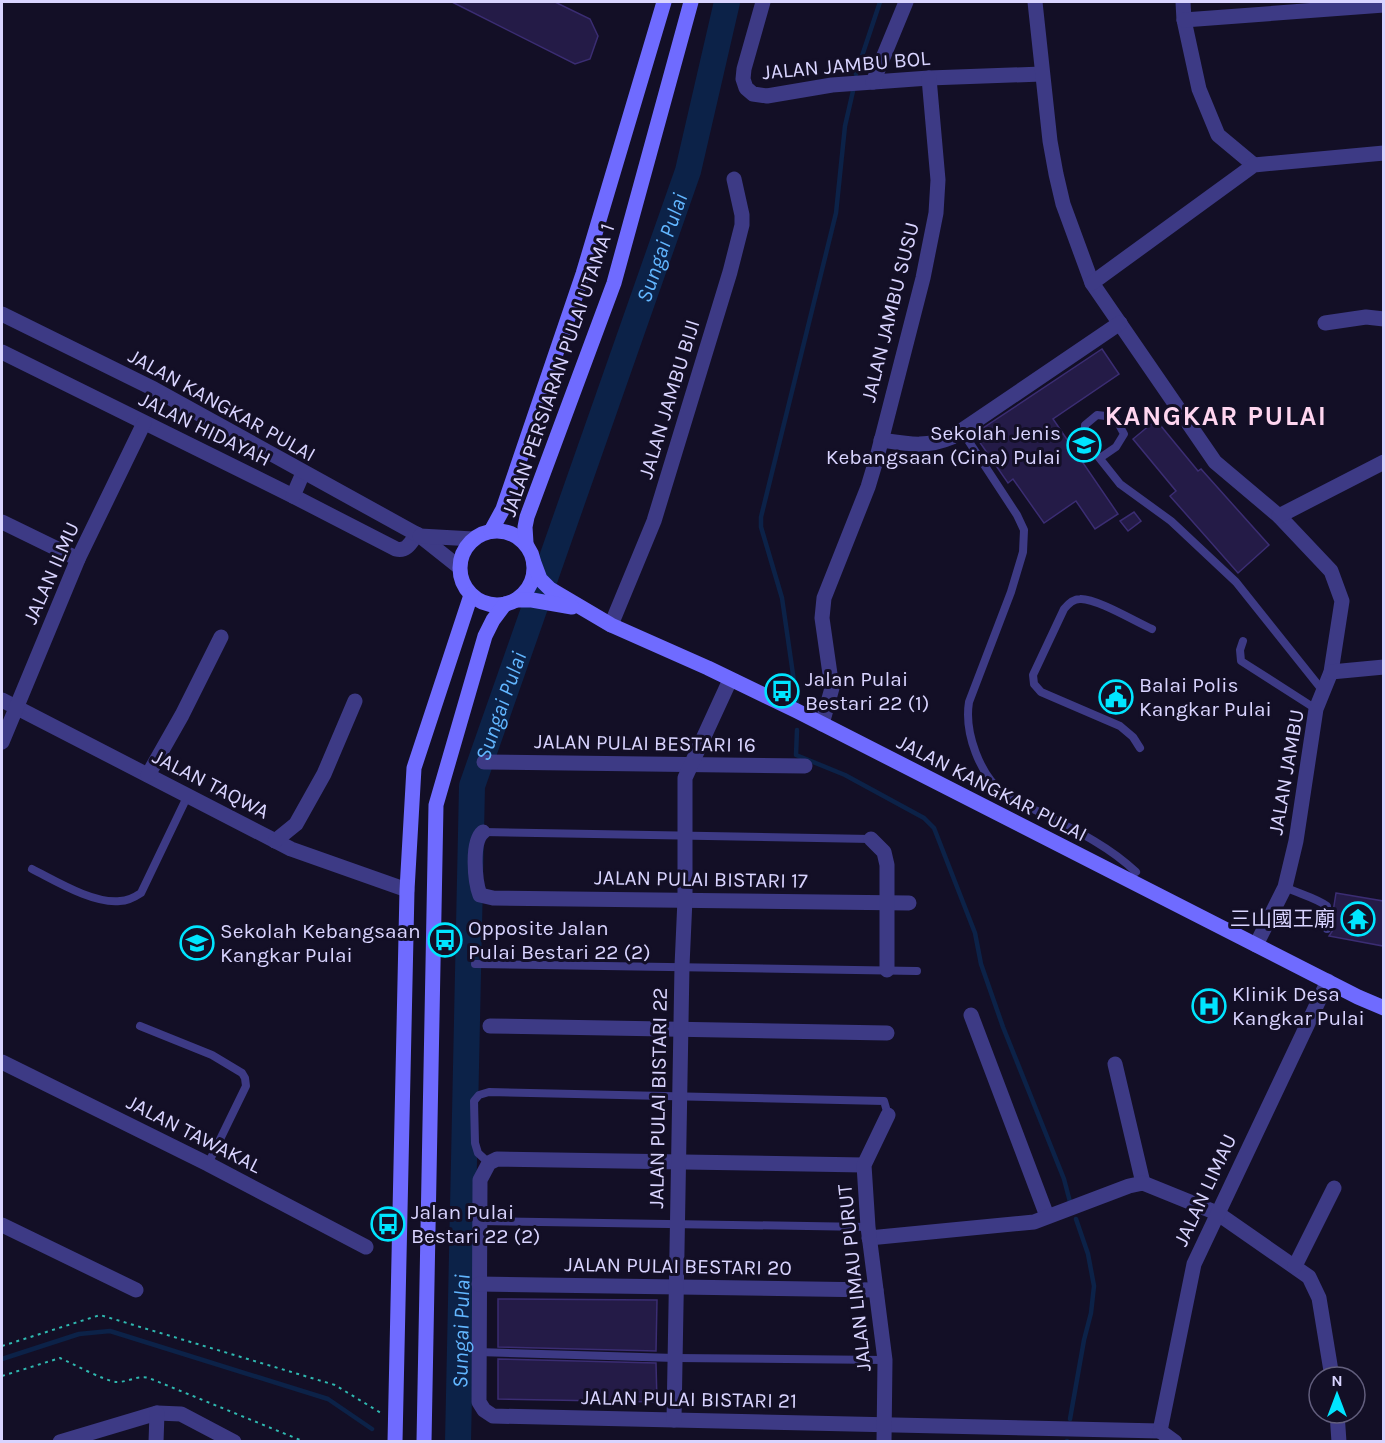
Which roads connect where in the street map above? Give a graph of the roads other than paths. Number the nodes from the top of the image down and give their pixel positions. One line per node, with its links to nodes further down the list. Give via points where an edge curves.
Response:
1 (691, 2): 33 (main road, JALAN PERSIARAN PULAI UTAMA 1, via 614,283 527,517)
2 (763, 2): 11 (street, JALAN JAMBU BOL, via 744,69 746,88 753,94 767,96)
3 (906, 2): 11 (street)
4 (1035, 2): 9 (street)
5 (1183, 2): 8 (street)
6 (661, 4): 30 (main road, JALAN PERSIARAN PULAI UTAMA 1, via 583,274 503,509)
7 (1383, 5): 8 (street)
8 (1184, 20): 13 (street, via 1199,89 1218,135)
9 (1042, 74): 10 (street, JALAN JAMBU BOL); 15 (street, via 1063,204)
10 (929, 78): 11 (street, JALAN JAMBU BOL); 23 (street, JALAN JAMBU SUSU, via 938,180 936,213)
11 (873, 82)
12 (1383, 153): 13 (street)
13 (1254, 165): 15 (street)
14 (734, 179): 40 (street, JALAN JAMBU BIJI, via 742,225 730,272 654,521)
15 (1092, 283): 18 (street)
16 (2, 314): 26 (street, JALAN KANGKAR PULAI, via 154,389)
17 (1383, 318): 19 (street)
18 (1120, 323): 22 (street); 28 (street, via 1215,462)
19 (1325, 323)
20 (2, 352): 21 (street, JALAN HIDAYAH)
21 (144, 423): 27 (street, JALAN HIDAYAH); 34 (street, JALAN ILMU)
22 (962, 431): 23 (street, via 936,444); 65 (lane, via 1024,530 1023,552 1011,592 969,702 969,731 980,759 993,784 1006,796 1119,855)
23 (881, 440): 52 (street, JALAN JAMBU SUSU, via 868,487 824,598 822,618 832,688)
24 (1100, 458): 24 (lane, via 1085,440 1085,425 1097,415 1115,417 1124,434 1116,447); 47 (lane, via 1120,484 1171,521 1236,582)
25 (1383, 462): 28 (street)
26 (303, 473): 27 (street); 31 (street, JALAN KANGKAR PULAI)
27 (293, 496): 31 (street, JALAN HIDAYAH, via 396,549 406,548)
28 (1279, 516): 45 (street, JALAN JAMBU, via 1331,571 1342,601)
29 (2, 522): 34 (street)
30 (491, 531): 32 (main road); 33 (main road, via 510,532)
31 (418, 535): 32 (street, JALAN KANGKAR PULAI); 36 (street, JALAN KANGKAR PULAI)
32 (473, 538): 36 (main road, via 462,553)
33 (525, 543): 35 (main road)
34 (78, 559): 50 (street, JALAN ILMU)
35 (534, 563): 37 (main road); 39 (main road, via 531,584)
36 (459, 567): 38 (main road, via 460,577)
37 (542, 593): 39 (main road, JALAN KANGKAR PULAI); 40 (main road, JALAN KANGKAR PULAI)
38 (471, 595): 39 (main road, via 493,605); 67 (main road, via 414,768)
39 (511, 602): 119 (main road, via 493,620 485,636 436,805)
40 (611, 625): 46 (main road, JALAN KANGKAR PULAI)
41 (1152, 629): 54 (lane, via 1093,601 1072,601 1064,609 1033,675 1041,692 1120,726 1134,736)
42 (221, 637): 58 (street)
43 (1243, 641): 51 (lane, via 1241,661)
44 (1383, 667): 45 (street)
45 (1331, 672): 47 (street, JALAN JAMBU)
46 (730, 680): 52 (main road, JALAN KANGKAR PULAI); 56 (street, JALAN PULAI BISTARI 22)
47 (1324, 692): 51 (street, JALAN JAMBU)
48 (2, 700): 50 (street, JALAN TAQWA)
49 (355, 701): 63 (street, via 324,774 296,824)
50 (16, 707): 53 (street, JALAN ILMU); 58 (street, JALAN TAQWA)
51 (1316, 710): 66 (street, JALAN JAMBU)
52 (822, 724): 72 (main road, JALAN KANGKAR PULAI)
53 (2, 742)
54 (1140, 748)
55 (483, 762): 56 (street, JALAN PULAI BESTARI 16)
56 (690, 766): 57 (street, JALAN PULAI BESTARI 16); 61 (street, JALAN PULAI BISTARI 22, via 685,778)
57 (805, 766)
58 (148, 775): 59 (street, JALAN TAQWA)
59 (188, 795): 63 (street, JALAN TAQWA); 64 (lane, via 141,893 131,899 118,902 96,898)
60 (483, 832): 61 (lane); 68 (street, JALAN PULAI BISTARI 17, via 476,842 480,896)
61 (684, 836): 62 (lane); 68 (street, JALAN PULAI BISTARI 22)
62 (871, 839): 69 (street, via 884,852)
63 (275, 841): 67 (street, JALAN TAQWA)
64 (32, 869)
65 (1136, 872)
66 (1285, 887): 71 (lane, via 1327,906); 72 (street, JALAN JAMBU)
67 (407, 890): 118 (main road)
68 (685, 899): 69 (street, JALAN PULAI BISTARI 17); 74 (street, JALAN PULAI BISTARI 22)
69 (888, 902): 70 (street, JALAN PULAI BISTARI 17); 75 (street)
70 (909, 903)
71 (1327, 929)
72 (1256, 945): 77 (main road, JALAN KANGKAR PULAI)
73 (474, 964): 74 (lane)
74 (682, 966): 75 (lane); 82 (street, JALAN PULAI BISTARI 22)
75 (887, 970): 76 (lane)
76 (917, 971)
77 (1328, 981): 78 (main road, JALAN KANGKAR PULAI); 94 (street, JALAN LIMAU)
78 (1383, 1008)
79 (971, 1015): 95 (street)
80 (140, 1026): 90 (lane, via 212,1055 245,1078 246,1086)
81 (490, 1026): 82 (street)
82 (681, 1030): 83 (street); 86 (street, JALAN PULAI BISTARI 22)
83 (887, 1033)
84 (2, 1062): 90 (street, JALAN TAWAKAL)
85 (1115, 1064): 92 (street)
86 (680, 1096): 87 (lane, via 884,1101); 88 (lane, via 489,1092 479,1095 474,1101 475,1143 478,1153); 89 (street, JALAN PULAI BISTARI 22)
87 (888, 1115): 91 (street, JALAN LIMAU PURUT)
88 (493, 1161): 89 (street); 96 (street, via 480,1180)
89 (678, 1162): 91 (street); 98 (street, JALAN PULAI BISTARI 22)
90 (208, 1164): 100 (street, JALAN TAWAKAL)
91 (864, 1165): 99 (street, JALAN LIMAU PURUT)
92 (1143, 1183): 94 (street); 95 (street)
93 (1334, 1188): 101 (street)
94 (1217, 1213): 101 (street); 114 (street, JALAN LIMAU, via 1194,1264)
95 (1047, 1216): 99 (street, via 1034,1222)
96 (480, 1221): 98 (lane); 102 (street)
97 (2, 1225): 104 (street)
98 (677, 1225): 99 (lane); 103 (street, JALAN PULAI BISTARI 22)
99 (868, 1232): 105 (street, JALAN LIMAU PURUT)
100 (366, 1247)
101 (1295, 1266): 109 (street, via 1309,1277 1319,1298)
102 (479, 1284): 103 (street, JALAN PULAI BESTARI 20); 106 (street)
103 (676, 1288): 105 (street, JALAN PULAI BESTARI 20); 107 (street, JALAN PULAI BISTARI 22)
104 (136, 1290)
105 (876, 1290): 108 (street, JALAN LIMAU PURUT)
106 (478, 1352): 107 (lane); 111 (street, JALAN PULAI BISTARI 21, via 480,1402 493,1416)
107 (675, 1358): 108 (lane); 111 (street, JALAN PULAI BISTARI 22)
108 (885, 1360): 112 (street, JALAN LIMAU PURUT)
109 (1330, 1365)
110 (157, 1413): 115 (street); 116 (street); 117 (street, via 181,1414)
111 (674, 1420): 112 (street, JALAN PULAI BISTARI 21)
112 (885, 1425): 114 (street, JALAN PULAI BISTARI 21); 120 (street, JALAN LIMAU PURUT)
113 (1338, 1425): 122 (street)
114 (1160, 1431): 121 (street)
115 (60, 1442)
116 (156, 1442)
117 (234, 1442)
118 (395, 1442)
119 (424, 1442)
120 (884, 1442)
121 (1175, 1442)
122 (1339, 1442)

